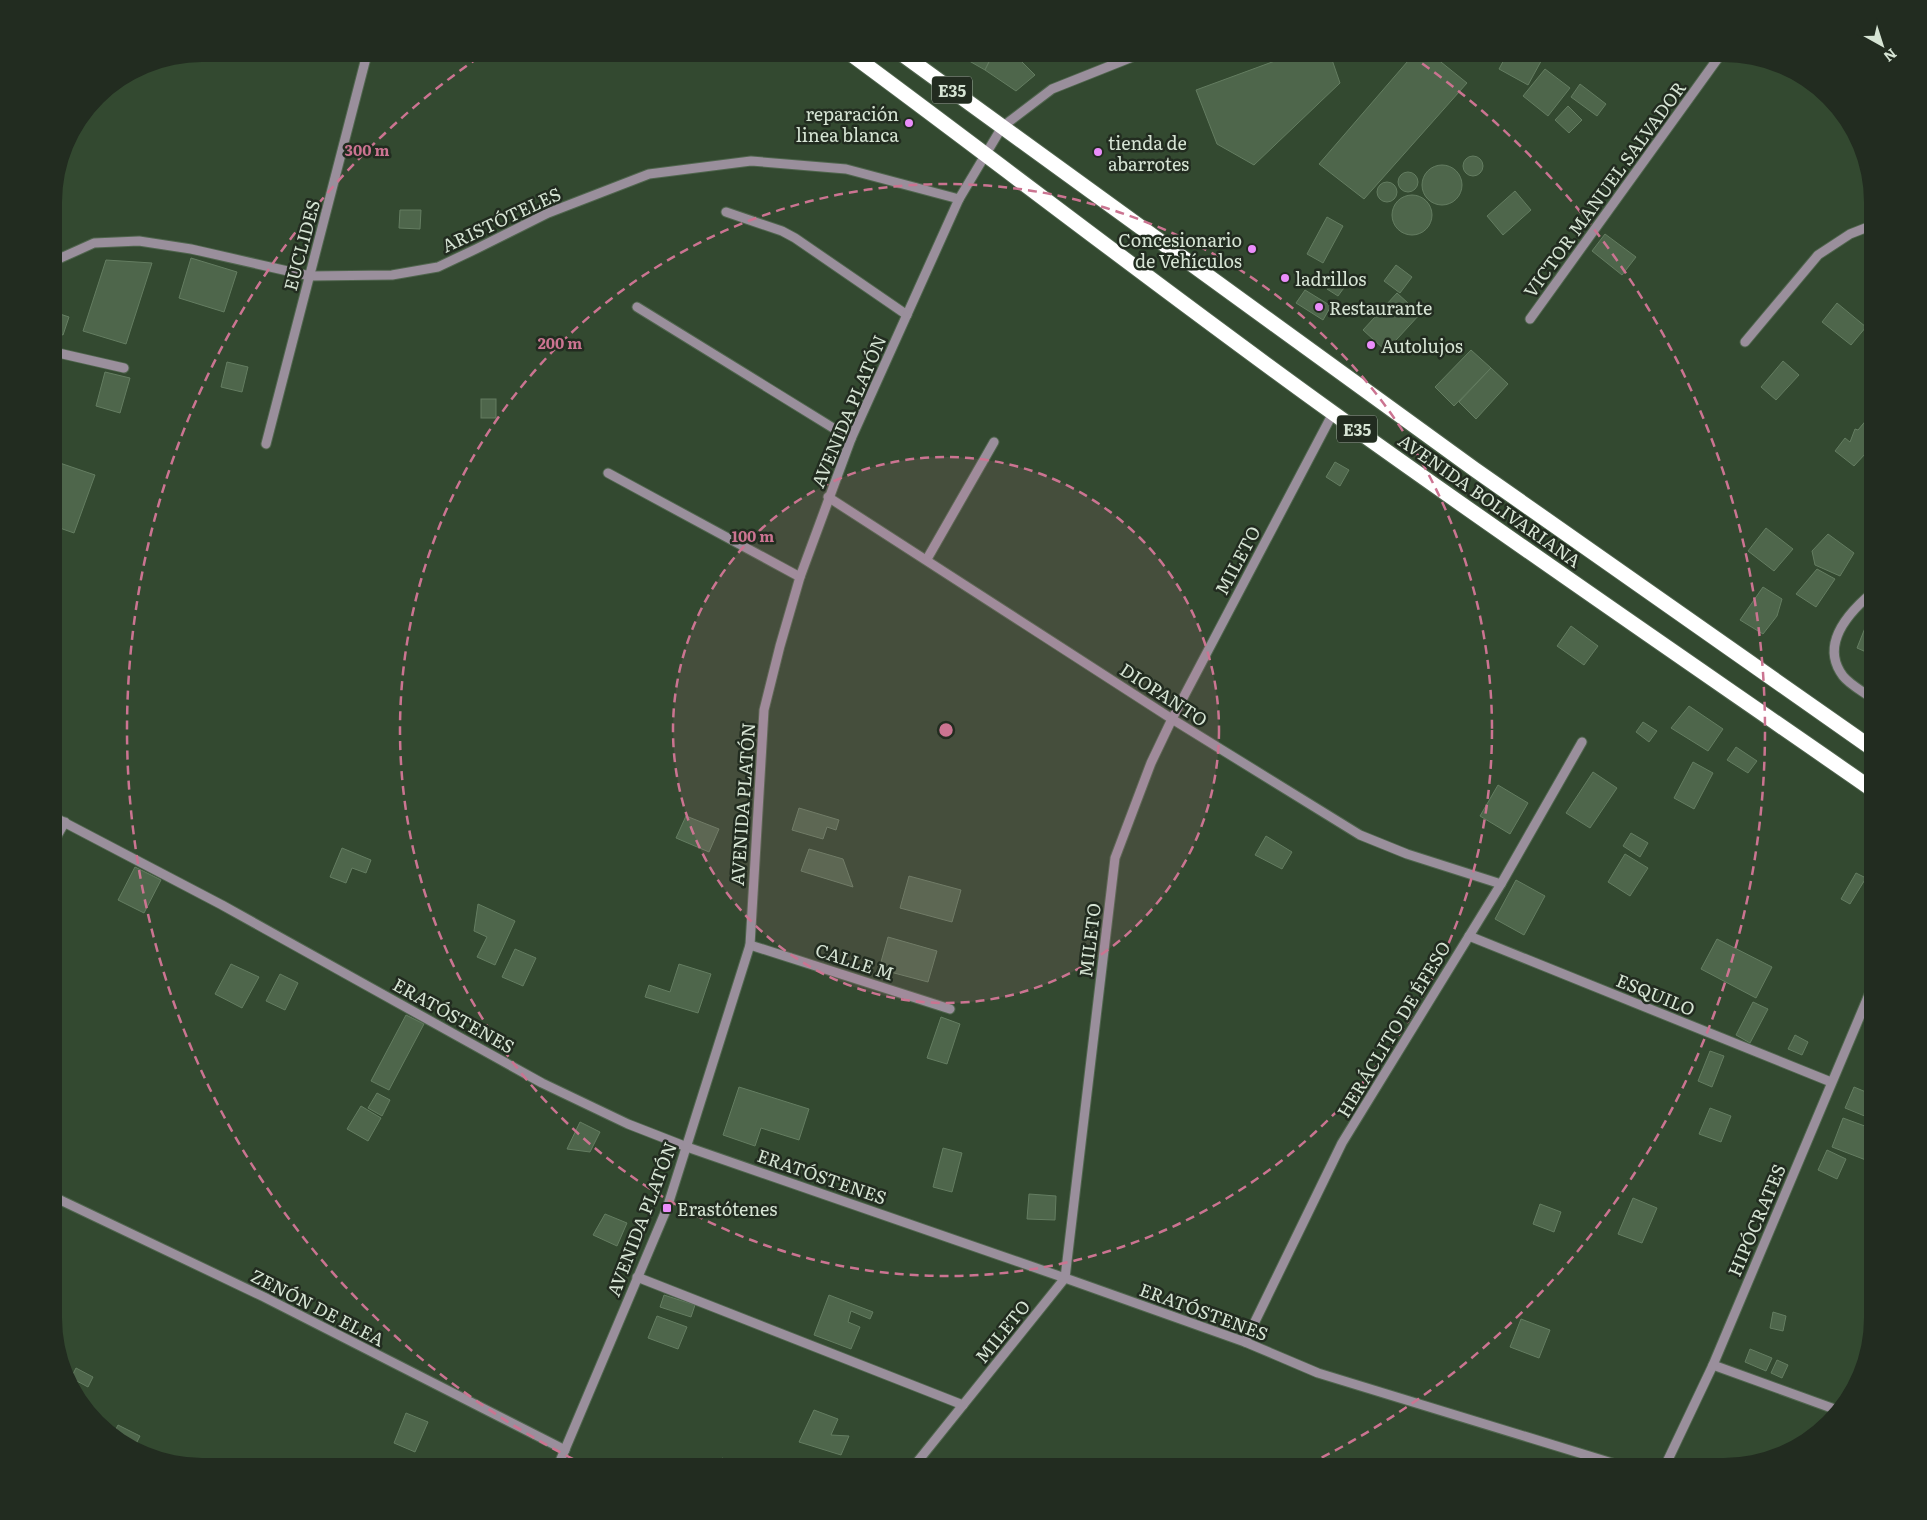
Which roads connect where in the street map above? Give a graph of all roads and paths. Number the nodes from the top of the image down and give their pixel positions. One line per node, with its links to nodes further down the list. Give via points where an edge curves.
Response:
1 (365, 62): 12 (street, EUCLIDES)
2 (862, 62): 7 (highway, AVENIDA BOLIVARIANA / E35)
3 (913, 62): 6 (highway, AVENIDA BOLIVARIANA / E35)
4 (1120, 62): 6 (street, via 1052,89)
5 (1715, 62): 15 (street, VICTOR MANUEL SALVADOR)
6 (1002, 127): 7 (street, AVENIDA PLATÓN); 31 (highway, AVENIDA BOLIVARIANA / E35, via 1474,469)
7 (986, 154): 8 (street, AVENIDA PLATÓN); 19 (highway, AVENIDA BOLIVARIANA / E35)
8 (959, 199): 12 (street, ARISTÓTELES, via 846,169 751,161 649,174 548,213 438,267 392,275); 14 (street, AVENIDA PLATÓN)
9 (726, 212): 14 (street, via 795,238)
10 (1864, 229): 16 (street, via 1818,255)
11 (63, 257): 12 (street, ARISTÓTELES, via 94,243 139,241 191,249)
12 (310, 276): 22 (street, EUCLIDES)
13 (637, 307): 20 (street)
14 (907, 315): 20 (street, AVENIDA PLATÓN)
15 (1530, 320)
16 (1745, 342)
17 (63, 354): 18 (street)
18 (124, 368)
19 (1333, 413): 29 (street, MILETO); 32 (highway, AVENIDA BOLIVARIANA / E35)
20 (851, 439): 24 (street, AVENIDA PLATÓN)
21 (994, 442): 25 (street)
22 (266, 444)
23 (608, 473): 26 (street)
24 (828, 497): 25 (street, DIOPANTO); 26 (street, AVENIDA PLATÓN)
25 (927, 559): 29 (street, DIOPANTO)
26 (800, 577): 37 (street, AVENIDA PLATÓN, via 764,710)
27 (1864, 600): 28 (street, via 1838,632 1833,656 1843,676)
28 (1864, 693)
29 (1172, 719): 35 (street, DIOPANTO, via 1360,834 1407,854); 44 (street, MILETO, via 1151,763 1115,858)
30 (1582, 742): 35 (street, HERÁCLITO DE ÉFESO)
31 (1864, 743)
32 (1864, 784)
33 (65, 822): 34 (street); 41 (street, ERATÓSTENES, via 222,905 542,1083 628,1124)
34 (63, 825)
35 (1501, 884): 36 (street, HERÁCLITO DE ÉFESO)
36 (1469, 936): 40 (street, ESQUILO); 45 (street, HERÁCLITO DE ÉFESO, via 1342,1143)
37 (750, 945): 39 (street, CALLE M); 41 (street, AVENIDA PLATÓN)
38 (1864, 1006): 40 (street, HIPÓCRATES)
39 (950, 1009)
40 (1831, 1082): 46 (street, HIPÓCRATES)
41 (687, 1147): 43 (street, AVENIDA PLATÓN, via 667,1208); 44 (street, ERATÓSTENES)
42 (63, 1201): 49 (street, ZENÓN DE ELEA, via 264,1297)
43 (638, 1277): 47 (street); 49 (street, AVENIDA PLATÓN)
44 (1065, 1278): 45 (street, ERATÓSTENES); 47 (street, MILETO)
45 (1245, 1342): 52 (street, ERATÓSTENES, via 1318,1373)
46 (1713, 1365): 48 (street); 53 (street, HIPÓCRATES)
47 (963, 1405): 51 (street, MILETO)
48 (1832, 1408)
49 (565, 1450): 50 (street, AVENIDA PLATÓN)
50 (562, 1458)
51 (920, 1458)
52 (1596, 1458)
53 (1669, 1458)

